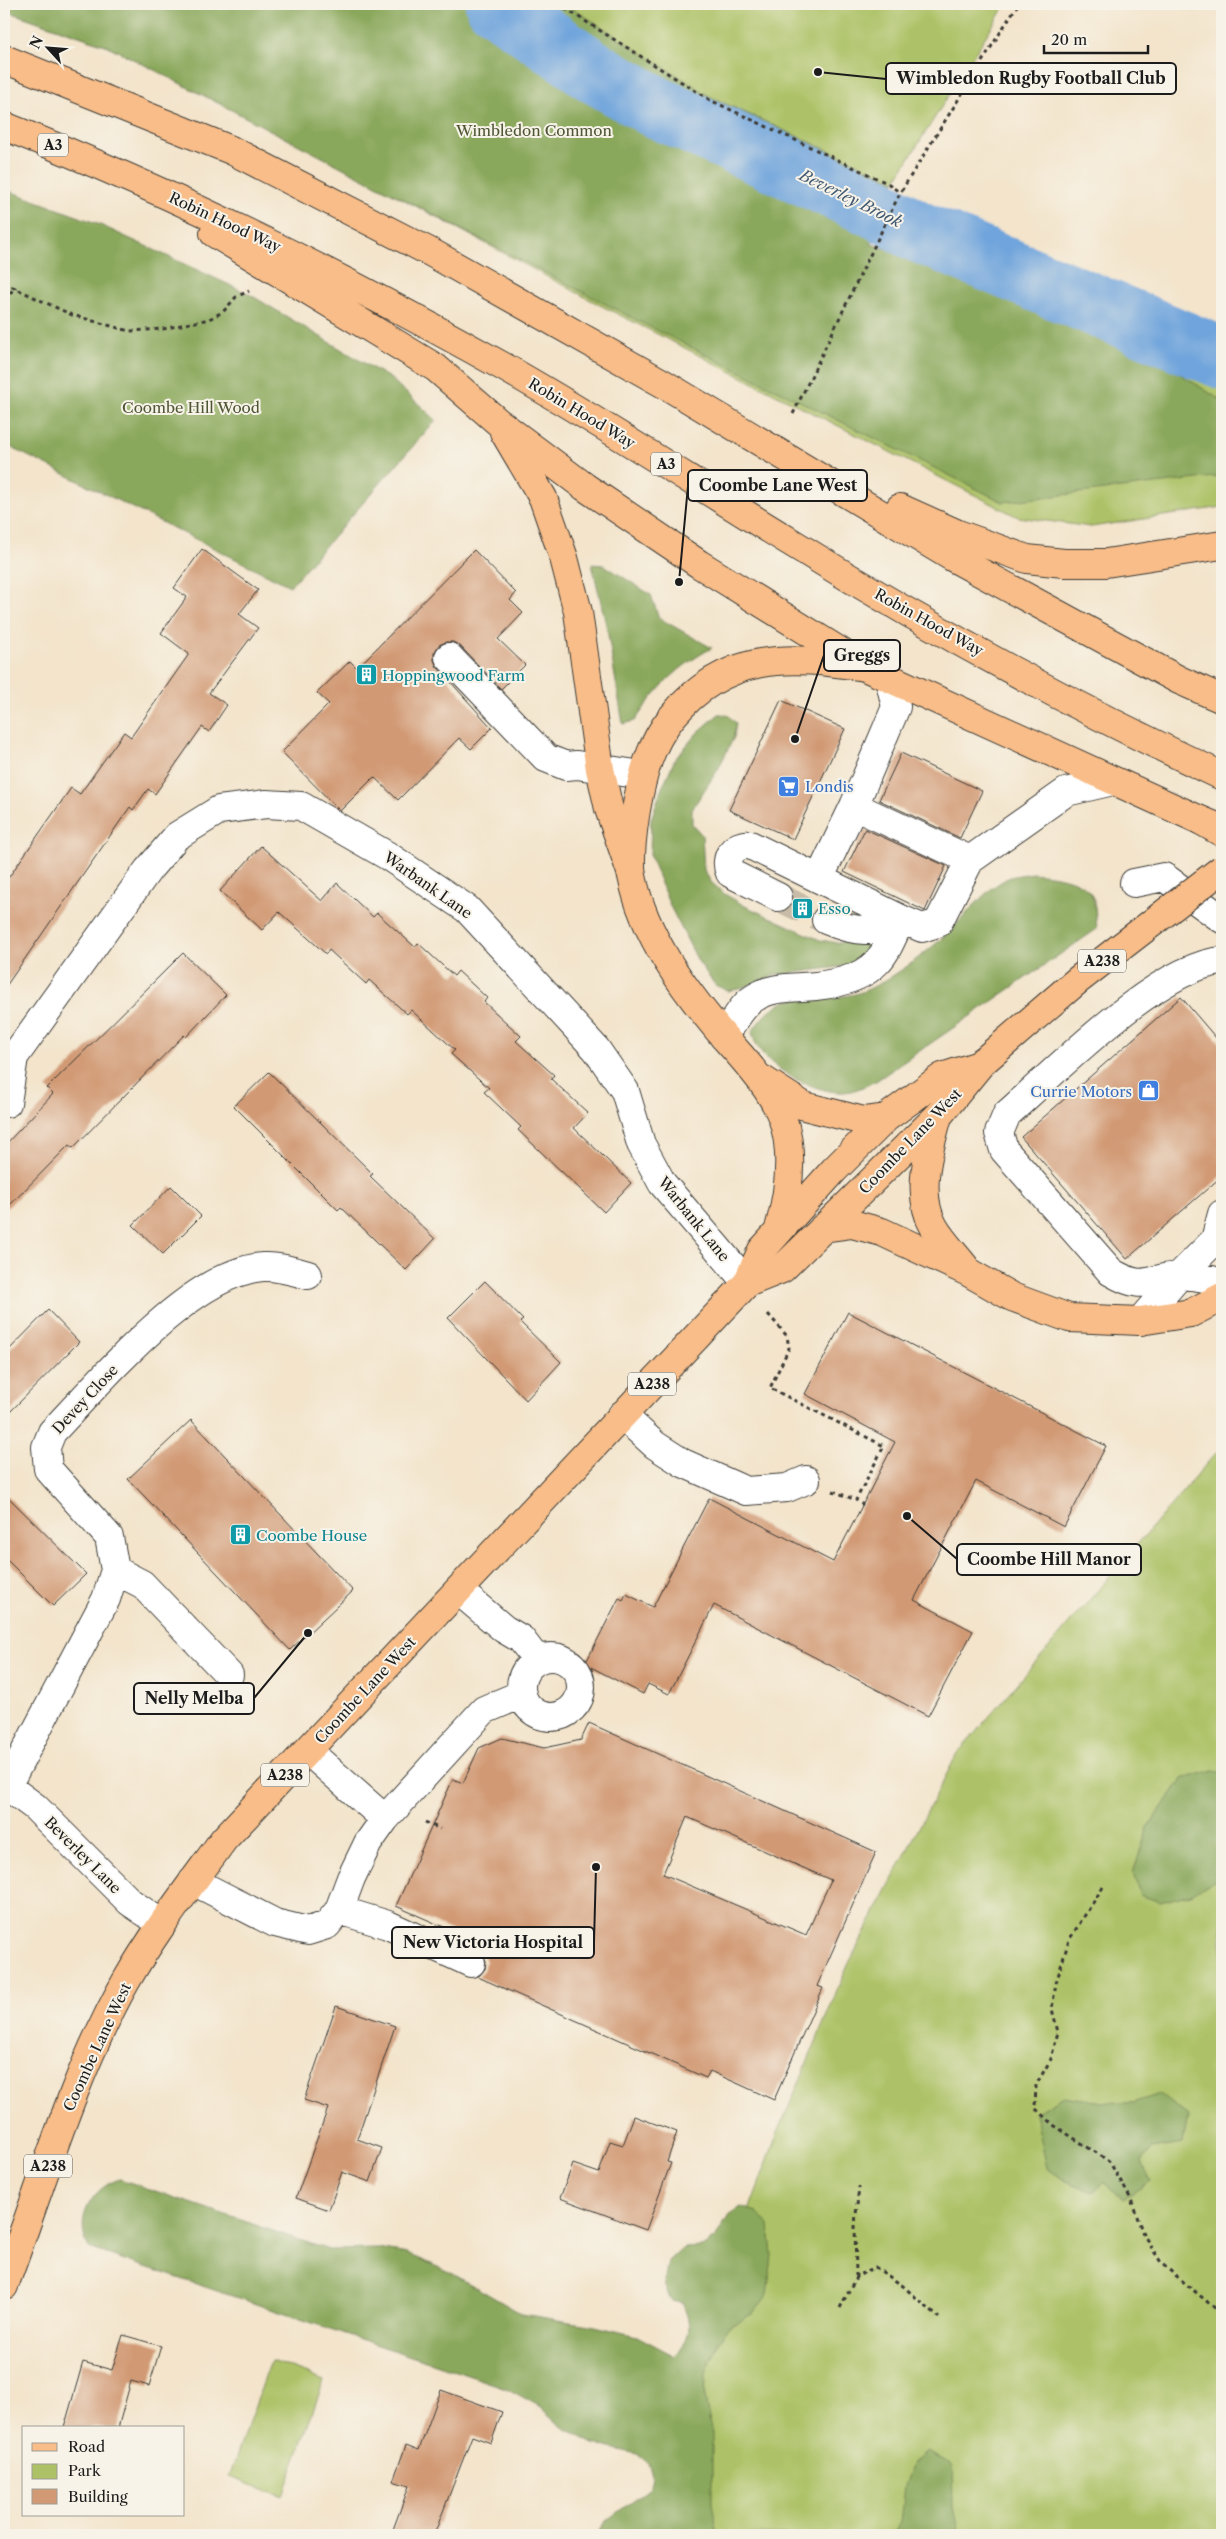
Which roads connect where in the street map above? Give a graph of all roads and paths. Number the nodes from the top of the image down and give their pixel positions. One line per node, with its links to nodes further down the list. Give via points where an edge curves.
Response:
1 (558, 4): 6 (path, via 710,100 889,184)
2 (1018, 4): 6 (path)
3 (4, 59): 13 (main road, via 231,150 432,252)
4 (4, 126): 5 (main road, Robin Hood Way / A3)
5 (102, 165): 12 (main road, via 436,368); 21 (main road, Robin Hood Way / A3, via 261,238 407,314 629,440 790,542 919,618 1149,742)
6 (900, 193): 11 (path)
7 (4, 283): 8 (path)
8 (16, 287): 9 (path, via 72,315 129,331 163,329 209,319 223,312 236,297); 10 (path)
9 (254, 289)
10 (4, 299)
11 (793, 414)
12 (498, 422): 16 (main road, via 585,487 691,559); 19 (main road, via 543,498 564,558 578,612)
13 (789, 459): 14 (main road, via 958,534 1027,559 1106,563); 18 (main road, via 952,557 1179,680)
14 (1222, 545)
15 (449, 657): 19 (street, via 546,758 566,766 577,764)
16 (865, 667): 17 (main road); 20 (main road, via 819,660 775,660 740,666 688,697 659,733)
17 (889, 678): 22 (main road); 23 (street, via 896,707)
18 (1222, 698)
19 (600, 769): 20 (street); 27 (main road, via 609,809)
20 (642, 775): 27 (main road, via 634,822)
21 (1222, 776)
22 (1113, 781): 24 (main road); 25 (street, via 1066,792)
23 (854, 806): 25 (street); 28 (street)
24 (1215, 827)
25 (970, 860): 31 (street, via 938,923 922,928)
26 (1222, 869): 36 (main road, A238, bridge, via 1078,980)
27 (632, 875): 35 (main road, via 644,913 663,952 691,996)
28 (819, 879): 30 (street, via 750,845 744,844 733,850 727,861 730,873); 31 (street)
29 (1134, 883): 32 (street, via 1164,877)
30 (778, 897)
31 (901, 919): 33 (street, via 884,928 867,931); 35 (street, via 877,962 864,973 821,986 764,992 741,1011)
32 (1222, 919)
33 (826, 920)
34 (1222, 961): 46 (street, via 1208,962 1192,969 1137,1000 1007,1114 1000,1133 1004,1150 1110,1272 1145,1284)
35 (724, 1037): 37 (main road)
36 (982, 1062): 39 (main road, Coombe Lane West / A238); 40 (main road, Coombe Lane West / A238, via 942,1077)
37 (759, 1077): 40 (main road, via 804,1106 864,1121); 43 (main road, via 781,1117 790,1148 787,1202)
38 (7, 1103): 47 (street, Warbank Lane, via 14,1057 148,870 177,836 219,810 266,804 301,806 388,856 467,909 596,1048 625,1091 641,1144 662,1183)
39 (939, 1115): 42 (main road, Coombe Lane West / A238); 44 (main road, via 927,1158 924,1191 933,1226)
40 (886, 1118): 43 (main road, Coombe Lane West / A238)
41 (1222, 1214): 46 (street, via 1215,1240)
42 (823, 1228): 44 (main road, via 852,1224 882,1232); 47 (main road, Coombe Lane West / A238, via 782,1269)
43 (779, 1230): 47 (main road, Coombe Lane West / A238, via 762,1250)
44 (968, 1272): 51 (main road, via 1012,1297 1069,1318)
45 (308, 1275): 55 (street, Devey Close, via 262,1267 227,1276 190,1298 140,1341 52,1432 46,1447 48,1469 109,1537)
46 (1179, 1276): 48 (street, via 1202,1276); 51 (street)
47 (747, 1284): 52 (main road, Coombe Lane West / A238)
48 (1222, 1284)
49 (1222, 1297): 51 (main road, via 1191,1313)
50 (768, 1314): 54 (path, via 787,1336 788,1348 770,1388 884,1446 856,1500)
51 (1140, 1321)
52 (622, 1415): 53 (street, via 682,1463 746,1491 787,1488); 56 (main road, Coombe Lane West / A238)
53 (806, 1480)
54 (863, 1505)
55 (115, 1570): 58 (street, via 142,1584); 61 (street, Devey Close, via 106,1599)
56 (459, 1591): 57 (street, via 504,1629 521,1638); 60 (main road, Coombe Lane West / A238)
57 (537, 1660): 59 (street, via 524,1675); 59 (street, via 556,1657 570,1663 579,1675 581,1695 570,1711 551,1717 532,1711)
58 (230, 1675)
59 (522, 1694): 62 (street, via 484,1710)
60 (308, 1751): 62 (street); 63 (main road, Coombe Lane West / A238, via 224,1839)
61 (5, 1785): 66 (street, Beverley Lane, via 35,1807 130,1902)
62 (385, 1819): 65 (street, via 368,1843)
63 (193, 1881): 65 (street, via 275,1923 308,1931 327,1925); 66 (main road, Coombe Lane West / A238)
64 (1103, 1887): 72 (path, via 1069,1940 1052,2009 1058,2032 1051,2059 1036,2085 1035,2108 1052,2124 1109,2161 1162,2264)
65 (339, 1910): 67 (street, via 388,1925)
66 (162, 1924): 70 (main road, Coombe Lane West / A238, via 125,1983 94,2046)
67 (471, 1962)
68 (859, 2187): 69 (path, via 855,2224)
69 (856, 2277): 71 (path); 73 (path, via 875,2267 903,2286)
70 (4, 2286)
71 (840, 2308)
72 (1222, 2314)
73 (939, 2318)

